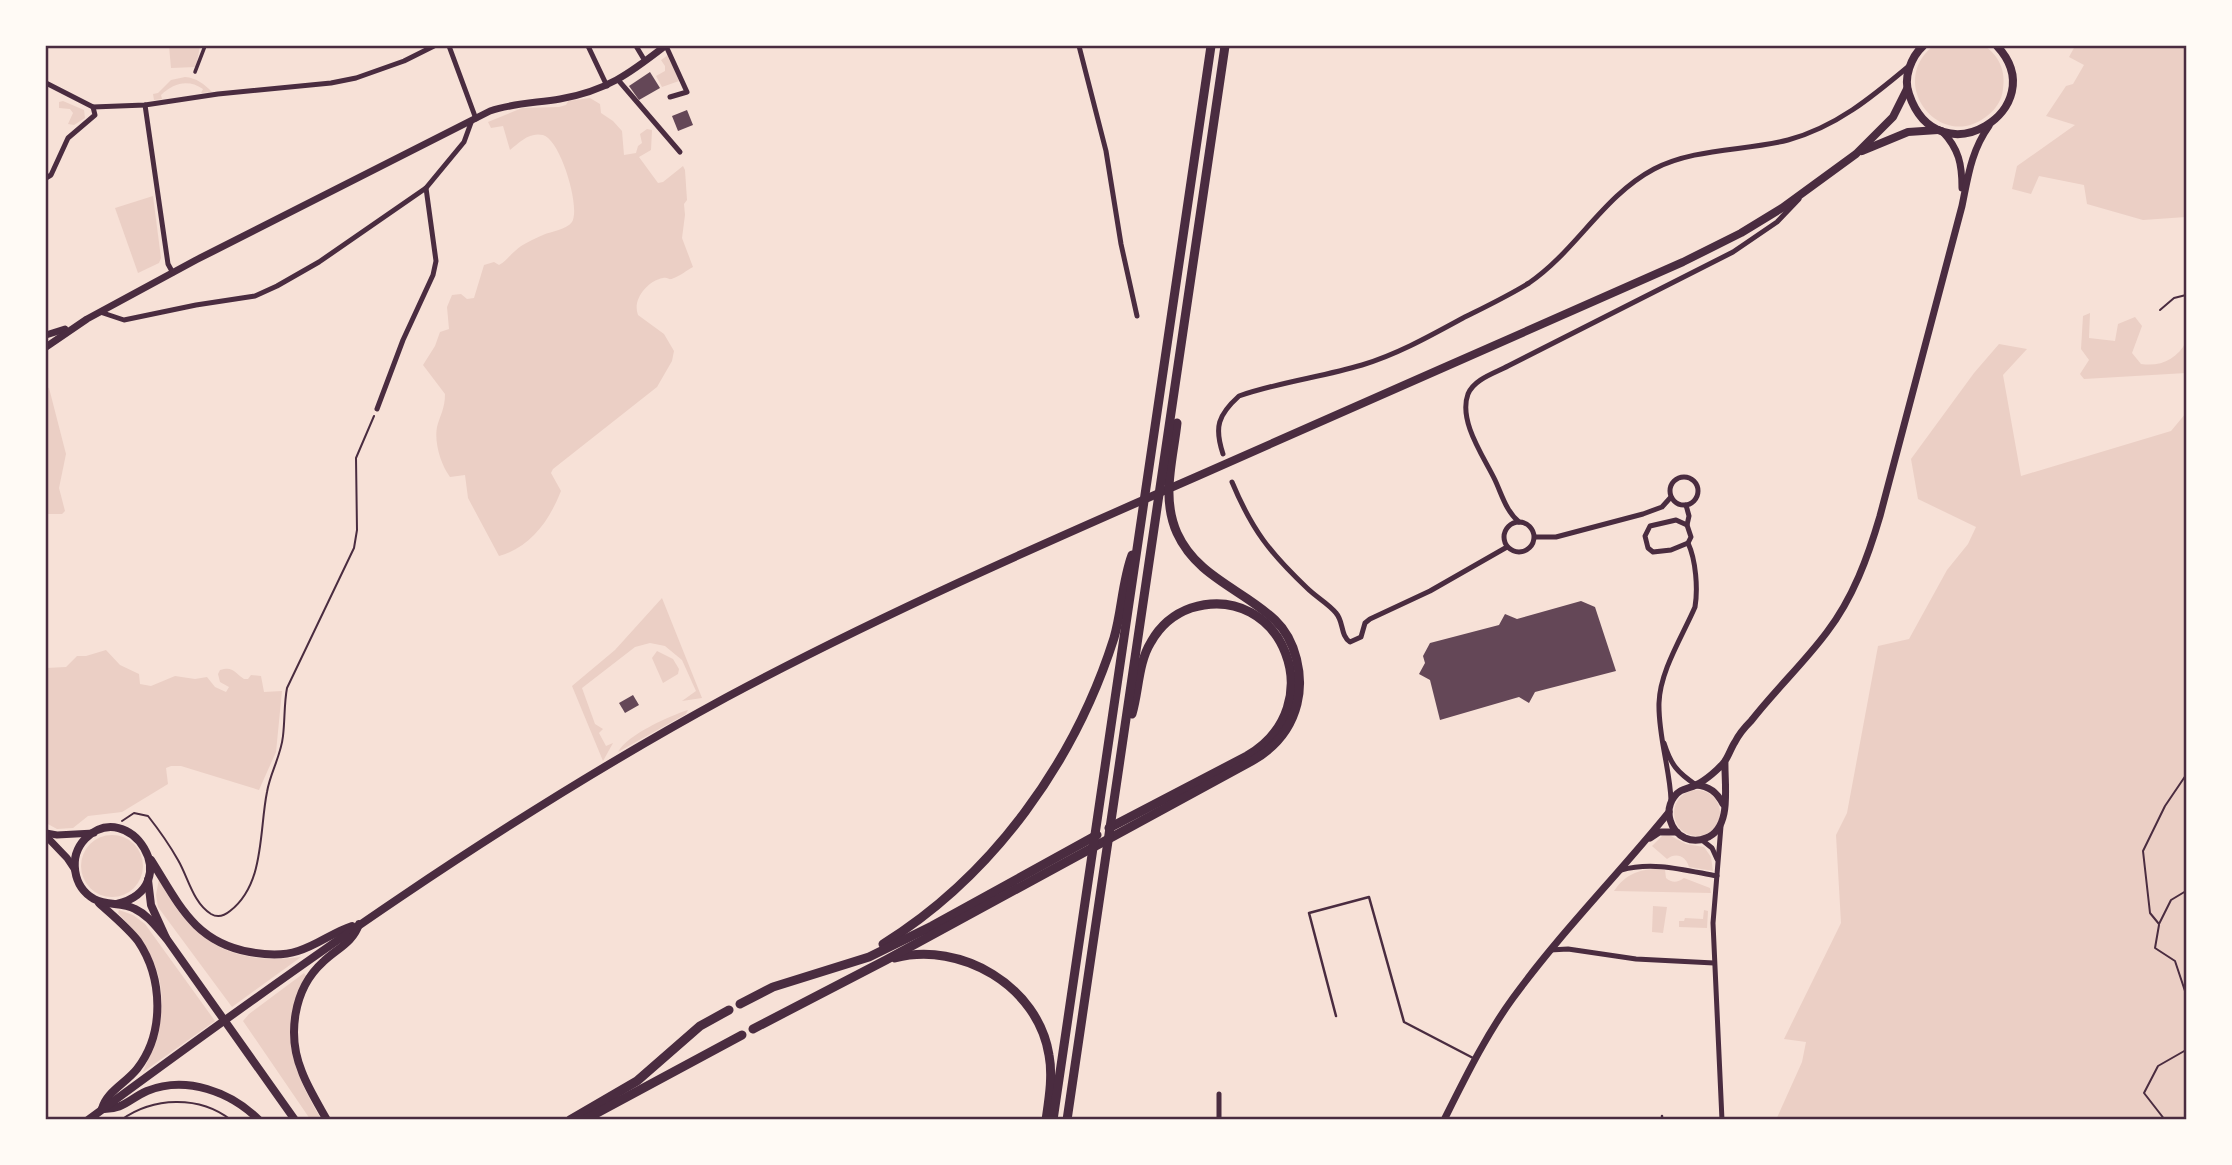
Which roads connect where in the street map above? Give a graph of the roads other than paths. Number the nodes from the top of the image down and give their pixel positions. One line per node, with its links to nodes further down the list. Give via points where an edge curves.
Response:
1 (205, 46): 15 (street)
2 (435, 46): 21 (street, via 367,75 331,83)
3 (449, 46): 23 (street)
4 (588, 46): 18 (street)
5 (636, 46): 13 (street)
6 (666, 46): 13 (main road); 20 (street, via 687,92)
7 (1079, 46): 34 (street, via 1106,151)
8 (1211, 46): 46 (highway)
9 (1225, 46): 38 (highway)
10 (1923, 46): 14 (main road)
11 (1997, 46): 12 (main road)
12 (2005, 50): 24 (main road, via 2012,78 2010,97)
13 (645, 61): 16 (main road)
14 (1909, 66): 19 (main road); 40 (street, via 1867,102 1828,126 1788,140 1681,159 1656,168 1617,195 1527,284 1402,351 1239,396 1218,422)
15 (195, 72)
16 (619, 81): 18 (main road); 26 (street)
17 (46, 83): 22 (street)
18 (607, 86): 23 (main road, via 498,108)
19 (1907, 89): 25 (main road, via 1924,121); 27 (main road, via 1894,117)
20 (670, 97)
21 (145, 105): 22 (street); 32 (street, via 168,264)
22 (93, 107): 28 (street, via 95,115 68,138)
23 (474, 119): 29 (street, via 464,142); 32 (main road)
24 (1989, 126): 25 (main road, via 1957,135); 31 (main road, via 1973,154)
25 (1940, 131): 27 (main road, via 1908,132); 31 (main road, via 1958,154)
26 (680, 152)
27 (1856, 154): 30 (main road)
28 (46, 178)
29 (426, 188): 33 (street, via 319,262 255,296 124,320); 39 (street, via 436,261 433,275)
30 (1808, 190): 44 (street, via 1777,222 1733,252 1479,381 1470,391 1467,410 1472,435 1505,506); 70 (main road, via 1741,233 1683,262 1099,519 724,699 576,784)
31 (1962, 206): 52 (main road, via 1880,516 1851,593 1827,633 1752,719)
32 (173, 272): 33 (main road)
33 (100, 312): 35 (main road)
34 (1137, 316)
35 (76, 325): 36 (main road); 37 (main road)
36 (46, 335)
37 (46, 347)
38 (1177, 386): 51 (highway); 73 (highway, via 1170,513 1184,545 1207,573 1281,628 1297,660 1299,692 1287,729 1265,753)
39 (377, 409)
40 (1223, 454)
41 (1232, 482): 49 (street, via 1257,535 1336,612 1350,642 1362,637 1370,619)
42 (1671, 497): 43 (street); 43 (street, via 1675,480 1689,478 1698,493); 47 (street, via 1662,507 1643,514 1556,537)
43 (1686, 505): 45 (street)
44 (1519, 522): 47 (street, via 1531,528); 49 (street, via 1504,533)
45 (1687, 525): 48 (street); 48 (street, via 1676,520 1650,526 1645,536 1653,552)
46 (1139, 537): 74 (highway, via 1097,685 1045,783 989,855 946,898); 91 (highway)
47 (1535, 537): 49 (street, via 1524,552)
48 (1688, 543): 50 (street, via 1697,596 1663,679 1659,702)
49 (1507, 547)
50 (1662, 737): 53 (street, via 1669,760); 54 (street)
51 (1122, 753): 74 (highway, via 1143,661 1166,622 1185,610 1221,605 1255,616 1278,637 1287,656 1292,688 1287,712 1268,741 932,926); 92 (highway)
52 (1725, 761): 53 (main road); 55 (main road)
53 (1696, 785): 54 (main road, via 1683,789); 55 (main road, via 1715,792)
54 (1670, 807): 57 (main road); 61 (main road)
55 (1724, 811): 56 (main road)
56 (1721, 825): 60 (main road); 63 (street)
57 (1677, 832): 60 (main road); 61 (main road, via 1659,832)
58 (95, 833): 59 (main road); 62 (main road, via 118,828 138,838); 64 (main road, via 79,848)
59 (46, 834): 64 (main road)
60 (1702, 840): 63 (street)
61 (1644, 843): 65 (main road)
62 (149, 857): 67 (main road); 70 (main road, via 187,916 207,935 232,948 285,954)
63 (1718, 862): 66 (street)
64 (75, 870): 68 (main road, via 85,892)
65 (1619, 871): 66 (street, via 1644,864); 72 (main road)
66 (1717, 876): 75 (street)
67 (148, 880): 69 (main road, via 135,896); 71 (main road, via 151,905)
68 (95, 899): 69 (main road); 83 (main road, via 139,943 151,968 158,1003 148,1051 133,1075 104,1099)
69 (117, 904): 71 (main road, via 141,912)
70 (359, 924): 83 (main road); 87 (main road, via 355,936 312,972 296,1013 301,1072)
71 (166, 938): 86 (main road)
72 (1550, 950): 75 (street); 81 (main road)
73 (886, 960): 79 (highway); 90 (highway, via 922,953 948,956 985,969 1016,992 1036,1020 1049,1054)
74 (856, 962): 76 (highway, via 773,986)
75 (1714, 963): 95 (street)
76 (740, 1004)
77 (729, 1010): 88 (highway, via 701,1026 637,1080)
78 (1336, 1016): 81 (lane, via 1309,912 1369,897 1404,1022)
79 (753, 1029)
80 (742, 1035): 89 (highway)
81 (1475, 1059): 94 (main road)
82 (1219, 1094): 93 (street)
83 (102, 1109): 84 (main road); 85 (main road, via 116,1110 157,1088 194,1087 235,1100)
84 (88, 1119)
85 (259, 1119)
86 (295, 1119)
87 (327, 1119)
88 (570, 1119)
89 (584, 1119)
90 (1045, 1119)
91 (1053, 1119)
92 (1067, 1119)
93 (1219, 1119)
94 (1444, 1119)
95 (1722, 1119)

